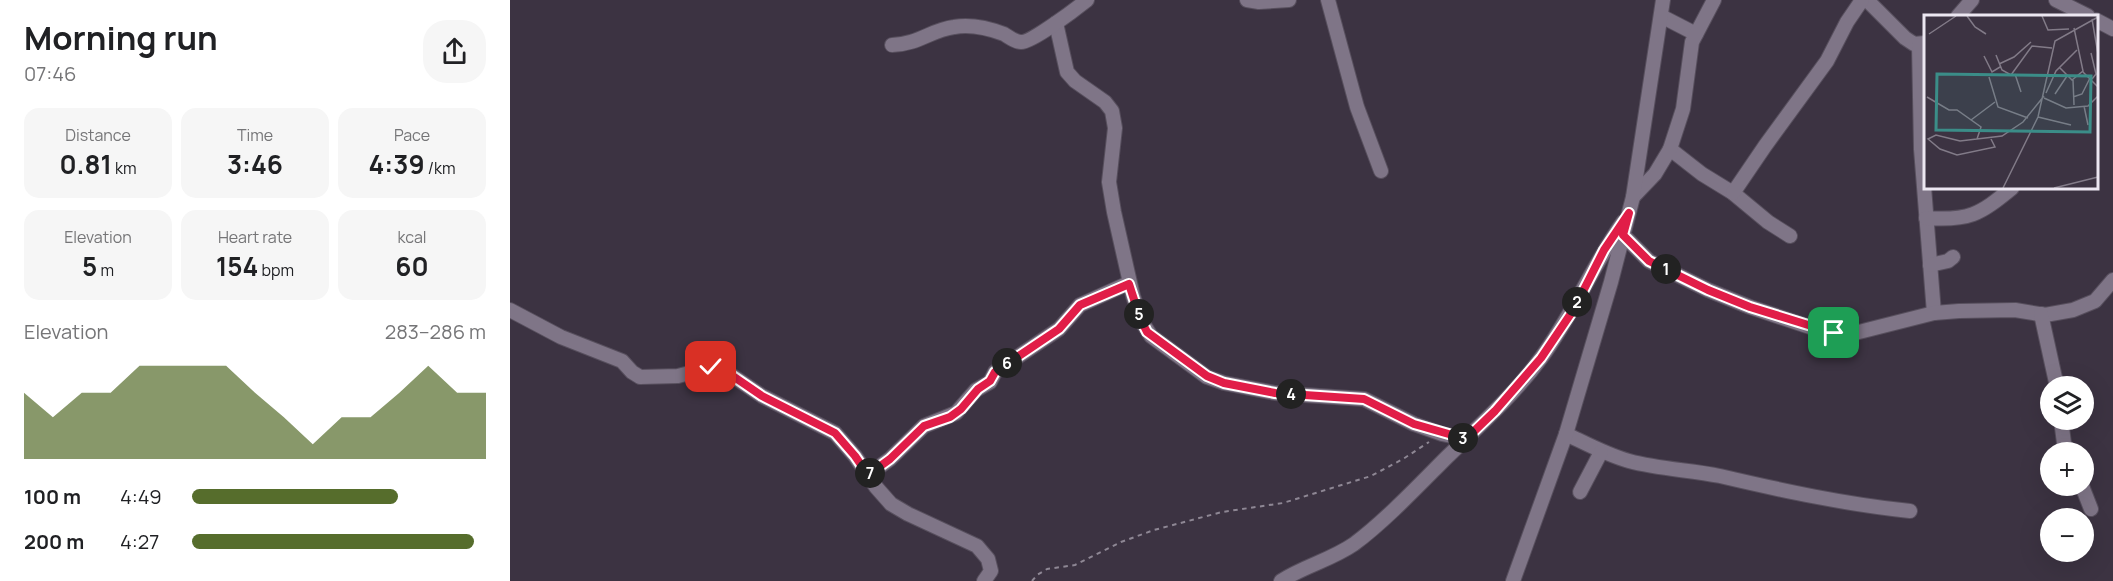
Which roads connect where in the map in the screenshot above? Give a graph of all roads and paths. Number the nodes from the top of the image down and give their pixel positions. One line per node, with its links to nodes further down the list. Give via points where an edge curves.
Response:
1 (1087, 0): 14 (street)
2 (1247, 0): 3 (street)
3 (1289, 0)
4 (1328, 0): 23 (street, via 1357,107)
5 (1663, 0): 13 (street)
6 (1714, 0): 17 (street)
7 (1863, 0): 26 (street, via 1827,61)
8 (1867, 0): 18 (street, via 1905,38)
9 (1972, 0): 11 (street)
10 (2056, 0): 12 (street)
11 (1959, 15)
12 (2085, 15)
13 (1661, 16): 17 (street); 27 (street)
14 (1056, 22): 19 (street, via 1023,42 969,26 946,28 920,40); 35 (street, via 1067,72 1112,111 1115,128 1109,182)
15 (2098, 22): 16 (street)
16 (2113, 29)
17 (1696, 34): 22 (street, via 1688,61 1683,109)
18 (1922, 44): 20 (street)
19 (892, 45)
20 (1922, 71): 21 (street)
21 (1924, 145)
22 (1670, 149): 26 (street); 27 (street, via 1655,174)
23 (1381, 171)
24 (1925, 189): 29 (street)
25 (2011, 189): 29 (street, via 1971,217)
26 (1733, 193): 31 (street)
27 (1633, 197): 28 (street)
28 (1629, 213): 30 (street); 42 (street, via 1541,358)
29 (1926, 219): 33 (street)
30 (1623, 235): 37 (street, via 1649,261 1689,281 1750,307 1827,332 1851,334); 41 (street)
31 (1790, 236)
32 (1953, 257): 33 (street)
33 (1930, 265): 37 (street)
34 (2113, 280): 38 (street, via 2087,306)
35 (1129, 284): 40 (street, via 1147,332 1207,376 1275,393 1364,399); 44 (street, via 1080,305 1059,329 995,372 961,409 924,426)
36 (510, 310): 44 (street, via 561,337 622,361 640,377 678,376 711,367 724,370 762,396 835,433)
37 (1934, 313): 38 (street, via 2015,310)
38 (2041, 314): 39 (street)
39 (2055, 376)
40 (1442, 434): 42 (street); 48 (path, via 1371,476 1283,503 1222,512 1154,530 1075,565 1047,569)
41 (1566, 434): 43 (street); 50 (street)
42 (1466, 439): 49 (street, via 1355,543)
43 (1601, 452): 45 (street); 46 (street, via 1631,462 1694,471 1766,488)
44 (868, 475): 47 (street, via 898,509 977,546 990,563 991,571)
45 (1580, 492)
46 (1910, 510)
47 (984, 581)
48 (1032, 581)
49 (1281, 581)
50 (1513, 581)

